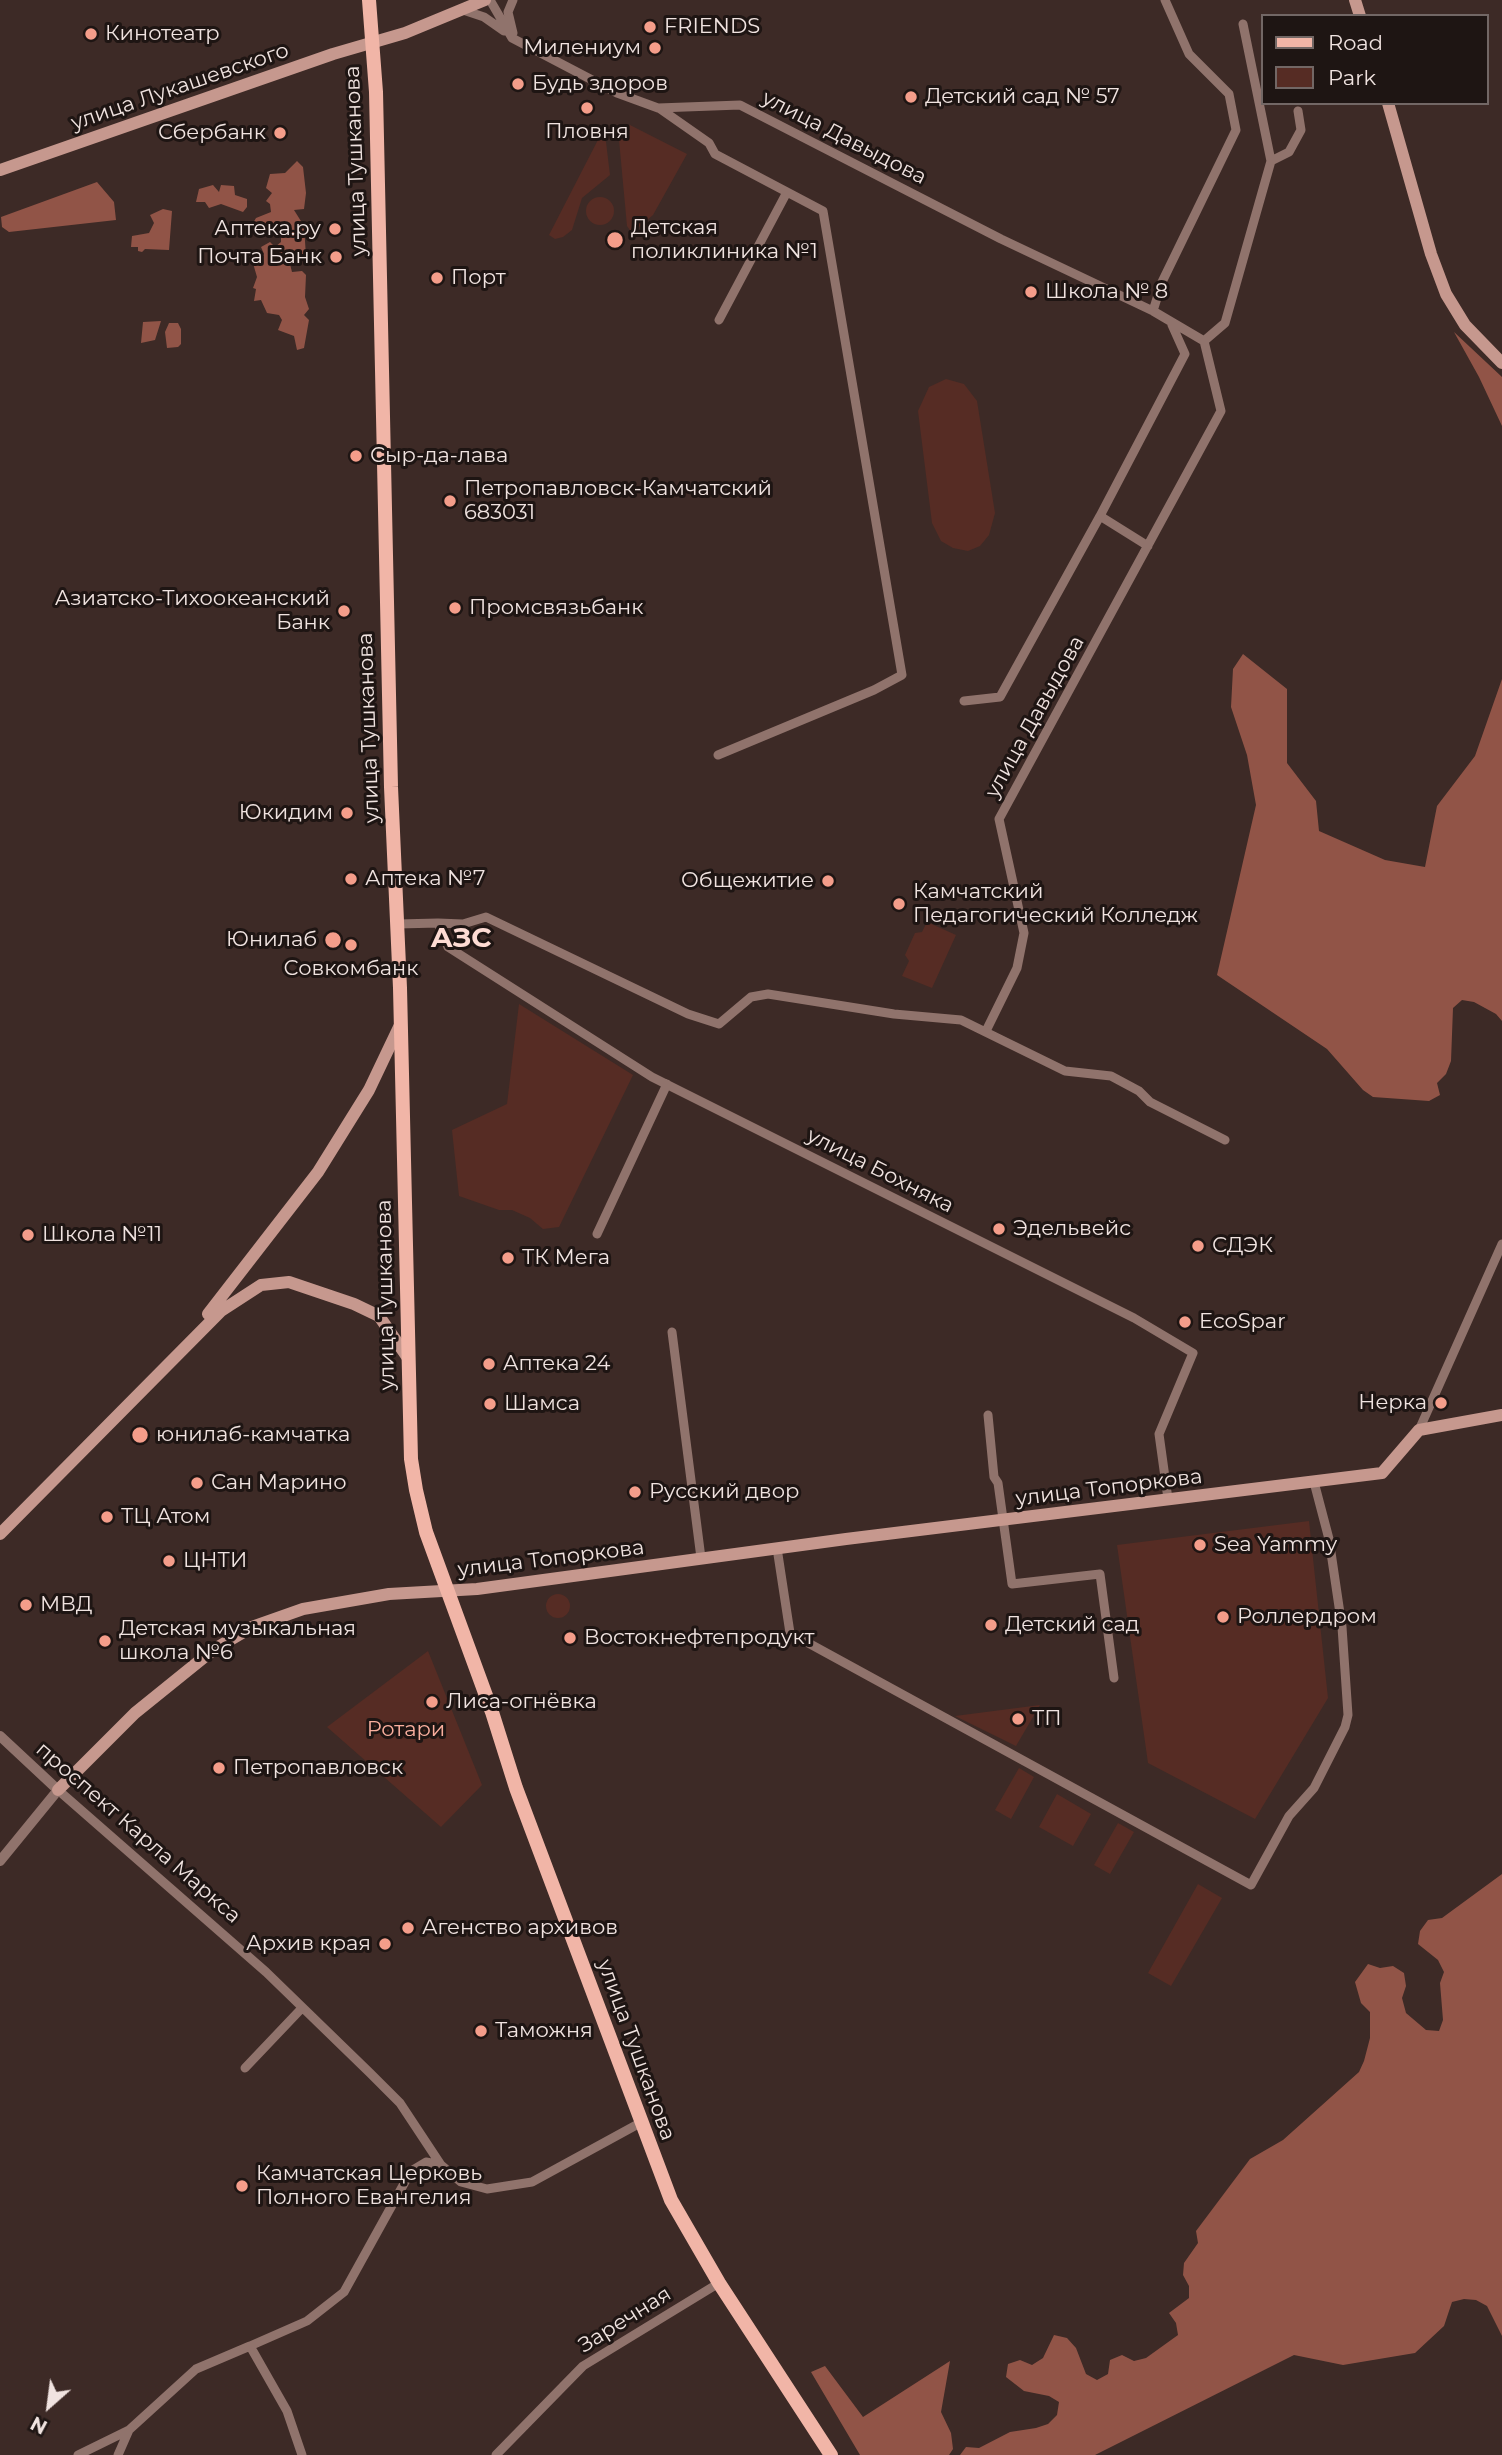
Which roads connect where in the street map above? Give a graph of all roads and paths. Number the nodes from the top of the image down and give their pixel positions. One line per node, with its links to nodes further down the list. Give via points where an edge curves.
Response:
1 (369, 0): 8 (main road, улица Тушканова)
2 (487, 0): 5 (main road, улица Лукашевского); 7 (street, улица Давыдова)
3 (513, 0): 9 (street, via 508,22)
4 (1165, 0): 16 (street, via 1189,54 1229,94 1236,130 1162,282)
5 (463, 10): 7 (street, via 484,17); 8 (main road, улица Лукашевского)
6 (1243, 24): 13 (street)
7 (507, 33): 9 (street, улица Давыдова)
8 (373, 42): 14 (main road, улица Лукашевского); 26 (main road, улица Тушканова)
9 (519, 43): 11 (street, улица Давыдова, via 617,93)
10 (1389, 105): 20 (main road, via 1446,294 1465,325)
11 (658, 108): 15 (street, via 709,143 715,155); 16 (street, улица Давыдова, via 740,105)
12 (1298, 111): 13 (street, via 1301,130 1289,152)
13 (1271, 161): 19 (street, via 1225,323)
14 (0, 170)
15 (787, 192): 17 (street); 24 (street, via 823,211 902,675)
16 (1153, 311): 18 (street, улица Давыдова)
17 (719, 320)
18 (1171, 324): 19 (street, улица Давыдова); 21 (street, улица Давыдова, via 1185,354)
19 (1204, 341): 22 (street, улица Давыдова, via 1221,411)
20 (1502, 363)
21 (1100, 516): 22 (street); 23 (street, улица Давыдова, via 1000,696)
22 (1148, 545): 28 (street, улица Давыдова, via 999,819 1024,933 1017,968)
23 (964, 701)
24 (718, 755)
25 (438, 923): 26 (street); 28 (street, via 463,924 486,917 688,1014 719,1024 751,997 768,994 961,1020); 29 (street, улица Бохняка, via 448,947)
26 (398, 924): 27 (main road, улица Тушканова)
27 (399, 1027): 34 (main road, via 369,1090 318,1172); 35 (main road, улица Тушканова)
28 (986, 1031): 30 (street, via 1065,1071 1111,1076 1150,1102)
29 (667, 1084): 31 (street); 40 (street, улица Бохняка, via 1133,1318 1193,1353 1159,1434)
30 (1225, 1140)
31 (597, 1234)
32 (1502, 1244): 38 (street)
33 (672, 1332): 44 (street)
34 (182, 1350): 35 (main road, via 232,1301 281,1281 321,1290 379,1316); 42 (main road)
35 (408, 1357): 45 (main road, улица Тушканова, via 414,1479)
36 (988, 1415): 41 (street, via 993,1477 998,1483)
37 (1502, 1416): 38 (main road)
38 (1419, 1430): 39 (main road, улица Топоркова, via 1382,1473)
39 (1314, 1482): 40 (main road, улица Топоркова); 43 (street, via 1329,1539 1348,1714 1314,1788 1289,1816 1251,1885 790,1633)
40 (1168, 1500): 41 (main road, улица Топоркова)
41 (1003, 1520): 43 (main road, улица Топоркова); 46 (street, via 1012,1584 1100,1574)
42 (0, 1534)
43 (777, 1548): 44 (main road, улица Топоркова)
44 (701, 1558): 45 (main road, улица Топоркова)
45 (447, 1591): 48 (main road, улица Топоркова, via 336,1601 277,1617 232,1637 155,1696); 52 (main road, улица Тушканова)
46 (1114, 1678)
47 (0, 1736): 48 (street, проспект Карла Маркса)
48 (58, 1790): 49 (street); 50 (street, проспект Карла Маркса)
49 (0, 1861)
50 (302, 2008): 51 (street); 53 (street, проспект Карла Маркса, via 400,2103)
51 (244, 2068)
52 (640, 2123): 53 (street, проспект Карла Маркса, via 542,2178 519,2185 477,2188 461,2182); 54 (main road, улица Тушканова, via 671,2200)
53 (441, 2165): 55 (street, via 424,2162 411,2171 344,2292 307,2321)
54 (719, 2283): 60 (street, Заречная, via 583,2366); 61 (main road, улица Тушканова)
55 (250, 2346): 56 (street, via 196,2370); 59 (street, via 287,2411)
56 (129, 2430): 57 (street); 58 (street)
57 (78, 2455)
58 (118, 2455)
59 (302, 2455)
60 (496, 2455)
61 (831, 2455)

